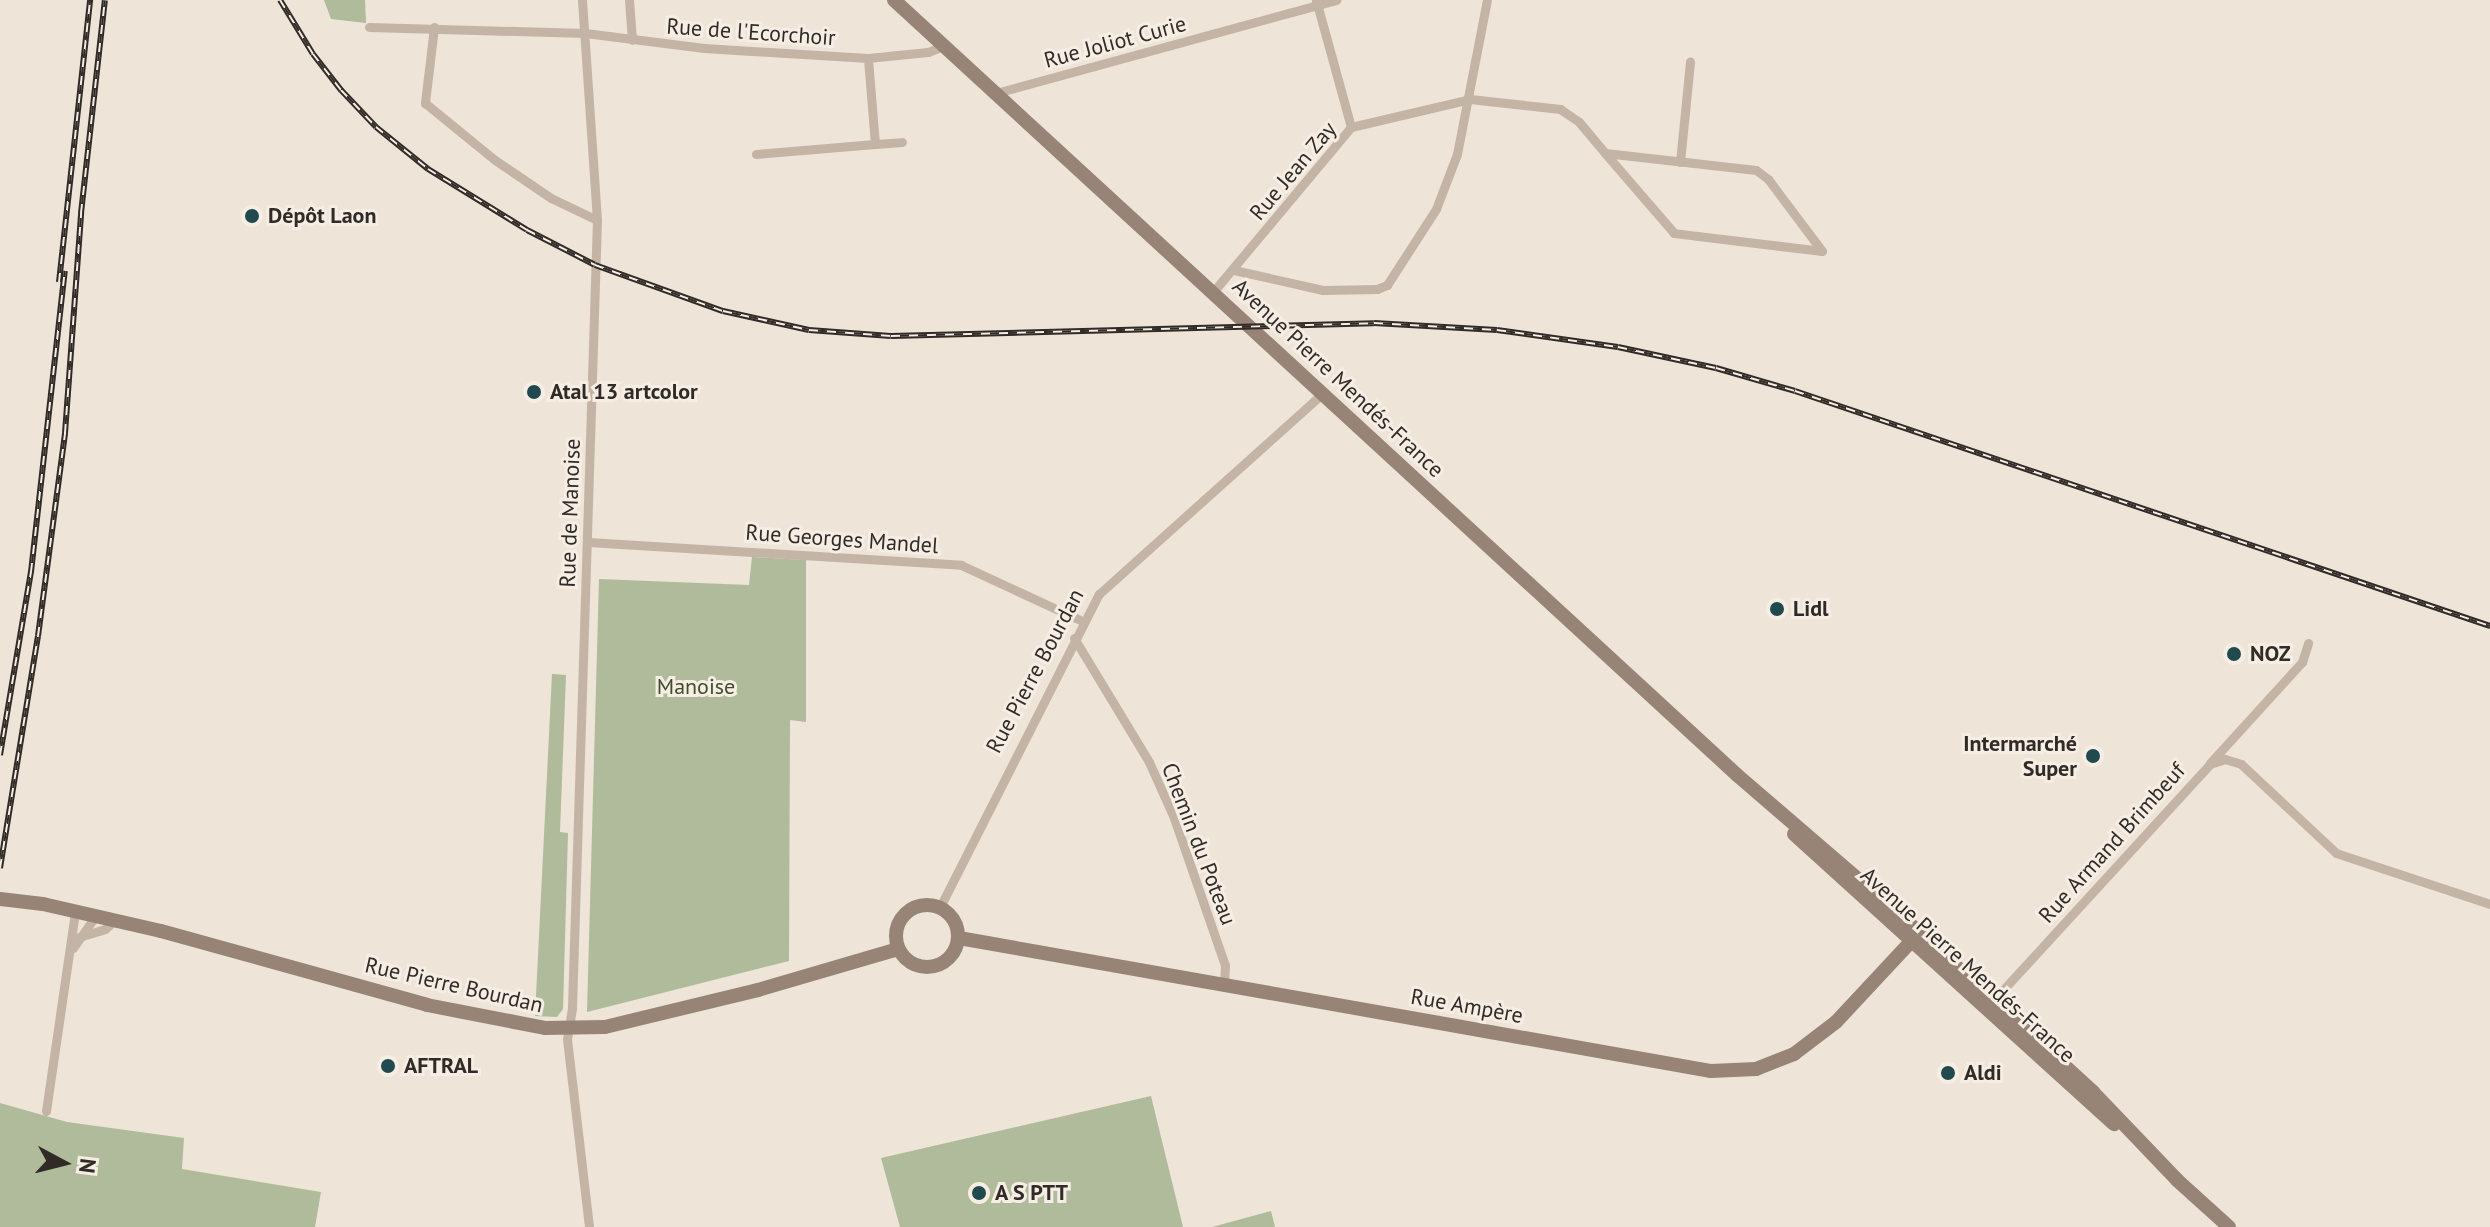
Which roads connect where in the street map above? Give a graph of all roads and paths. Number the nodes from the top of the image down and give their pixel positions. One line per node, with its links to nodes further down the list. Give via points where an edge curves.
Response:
1 (582, 0): 9 (street, Rue de Manoise)
2 (629, 0): 10 (street)
3 (894, 0): 11 (street, Avenue Pierre Mendés-France)
4 (1337, 0): 6 (street, Rue Joliot Curie)
5 (1487, 0): 15 (street)
6 (1317, 3): 14 (street, Rue Joliot Curie); 16 (street)
7 (369, 27): 8 (street, Rue de l'Ecorchoir)
8 (434, 27): 9 (street, Rue de l'Ecorchoir); 22 (street, via 425,103 495,160 551,198)
9 (585, 33): 10 (street, Rue de l'Ecorchoir); 22 (street, Rue de Manoise)
10 (632, 40): 12 (street, Rue de l'Ecorchoir)
11 (944, 46): 12 (street, Rue de l'Ecorchoir); 14 (street, Avenue Pierre Mendés-France)
12 (868, 58): 18 (street)
13 (1690, 61): 21 (street)
14 (996, 93): 24 (street, Avenue Pierre Mendés-France)
15 (1470, 99): 16 (street, Rue Jean Zay); 19 (street, Rue Jean Zay, via 1560,109); 23 (street, via 1440,201 1387,285 1323,290)
16 (1351, 127): 23 (street, Rue Jean Zay)
17 (902, 142): 18 (street)
18 (875, 144): 20 (street)
19 (1605, 153): 21 (street); 21 (street, Rue Jean Zay, via 1674,233 1822,251 1762,173)
20 (756, 154)
21 (1680, 162)
22 (597, 220): 26 (street, Rue de Manoise)
23 (1234, 270): 24 (street, Rue Jean Zay)
24 (1213, 292): 25 (street, Avenue Pierre Mendés-France)
25 (1322, 394): 27 (street, Rue Pierre Bourdan, via 1099,594); 37 (street, Avenue Pierre Mendés-France, via 1751,788 1789,829)
26 (588, 542): 27 (street, Rue Georges Mandel, via 961,565); 44 (street, Rue de Manoise)
27 (1082, 621): 28 (street, Rue Pierre Bourdan)
28 (1074, 638): 33 (street, Rue Pierre Bourdan); 42 (street, Chemin du Poteau, via 1149,762 1174,818 1225,965)
29 (2308, 643): 30 (street, via 2302,662)
30 (2210, 764): 32 (street, Rue Armand Brimbeuf, via 2225,759 2241,764 2336,853); 43 (street, Rue Armand Brimbeuf)
31 (0, 899): 34 (street, Rue Pierre Bourdan)
32 (2490, 904)
33 (940, 907): 39 (street, via 955,921); 40 (street, via 921,905 905,914 896,930)
34 (75, 911): 35 (street, Rue Pierre Bourdan); 41 (street)
35 (95, 916): 36 (street, Rue Pierre Bourdan); 38 (street)
36 (114, 921): 38 (street); 44 (street, Rue Pierre Bourdan, via 427,1005 527,1027)
37 (1912, 935): 42 (street, Rue Ampère, via 1836,1022 1794,1054 1756,1069 1711,1071); 43 (street, Avenue Pierre Mendés-France)
38 (79, 937): 41 (street)
39 (959, 938): 40 (street, via 951,957 930,968 909,962); 42 (street, Rue Ampère)
40 (898, 949): 44 (street, Rue Pierre Bourdan, via 605,1027)
41 (72, 951): 45 (street)
42 (1224, 985)
43 (1989, 1006): 47 (street, Avenue Pierre Mendés-France, via 2086,1102)
44 (569, 1028): 46 (street, Rue de Manoise)
45 (46, 1111)
46 (589, 1227)
47 (2229, 1227)

